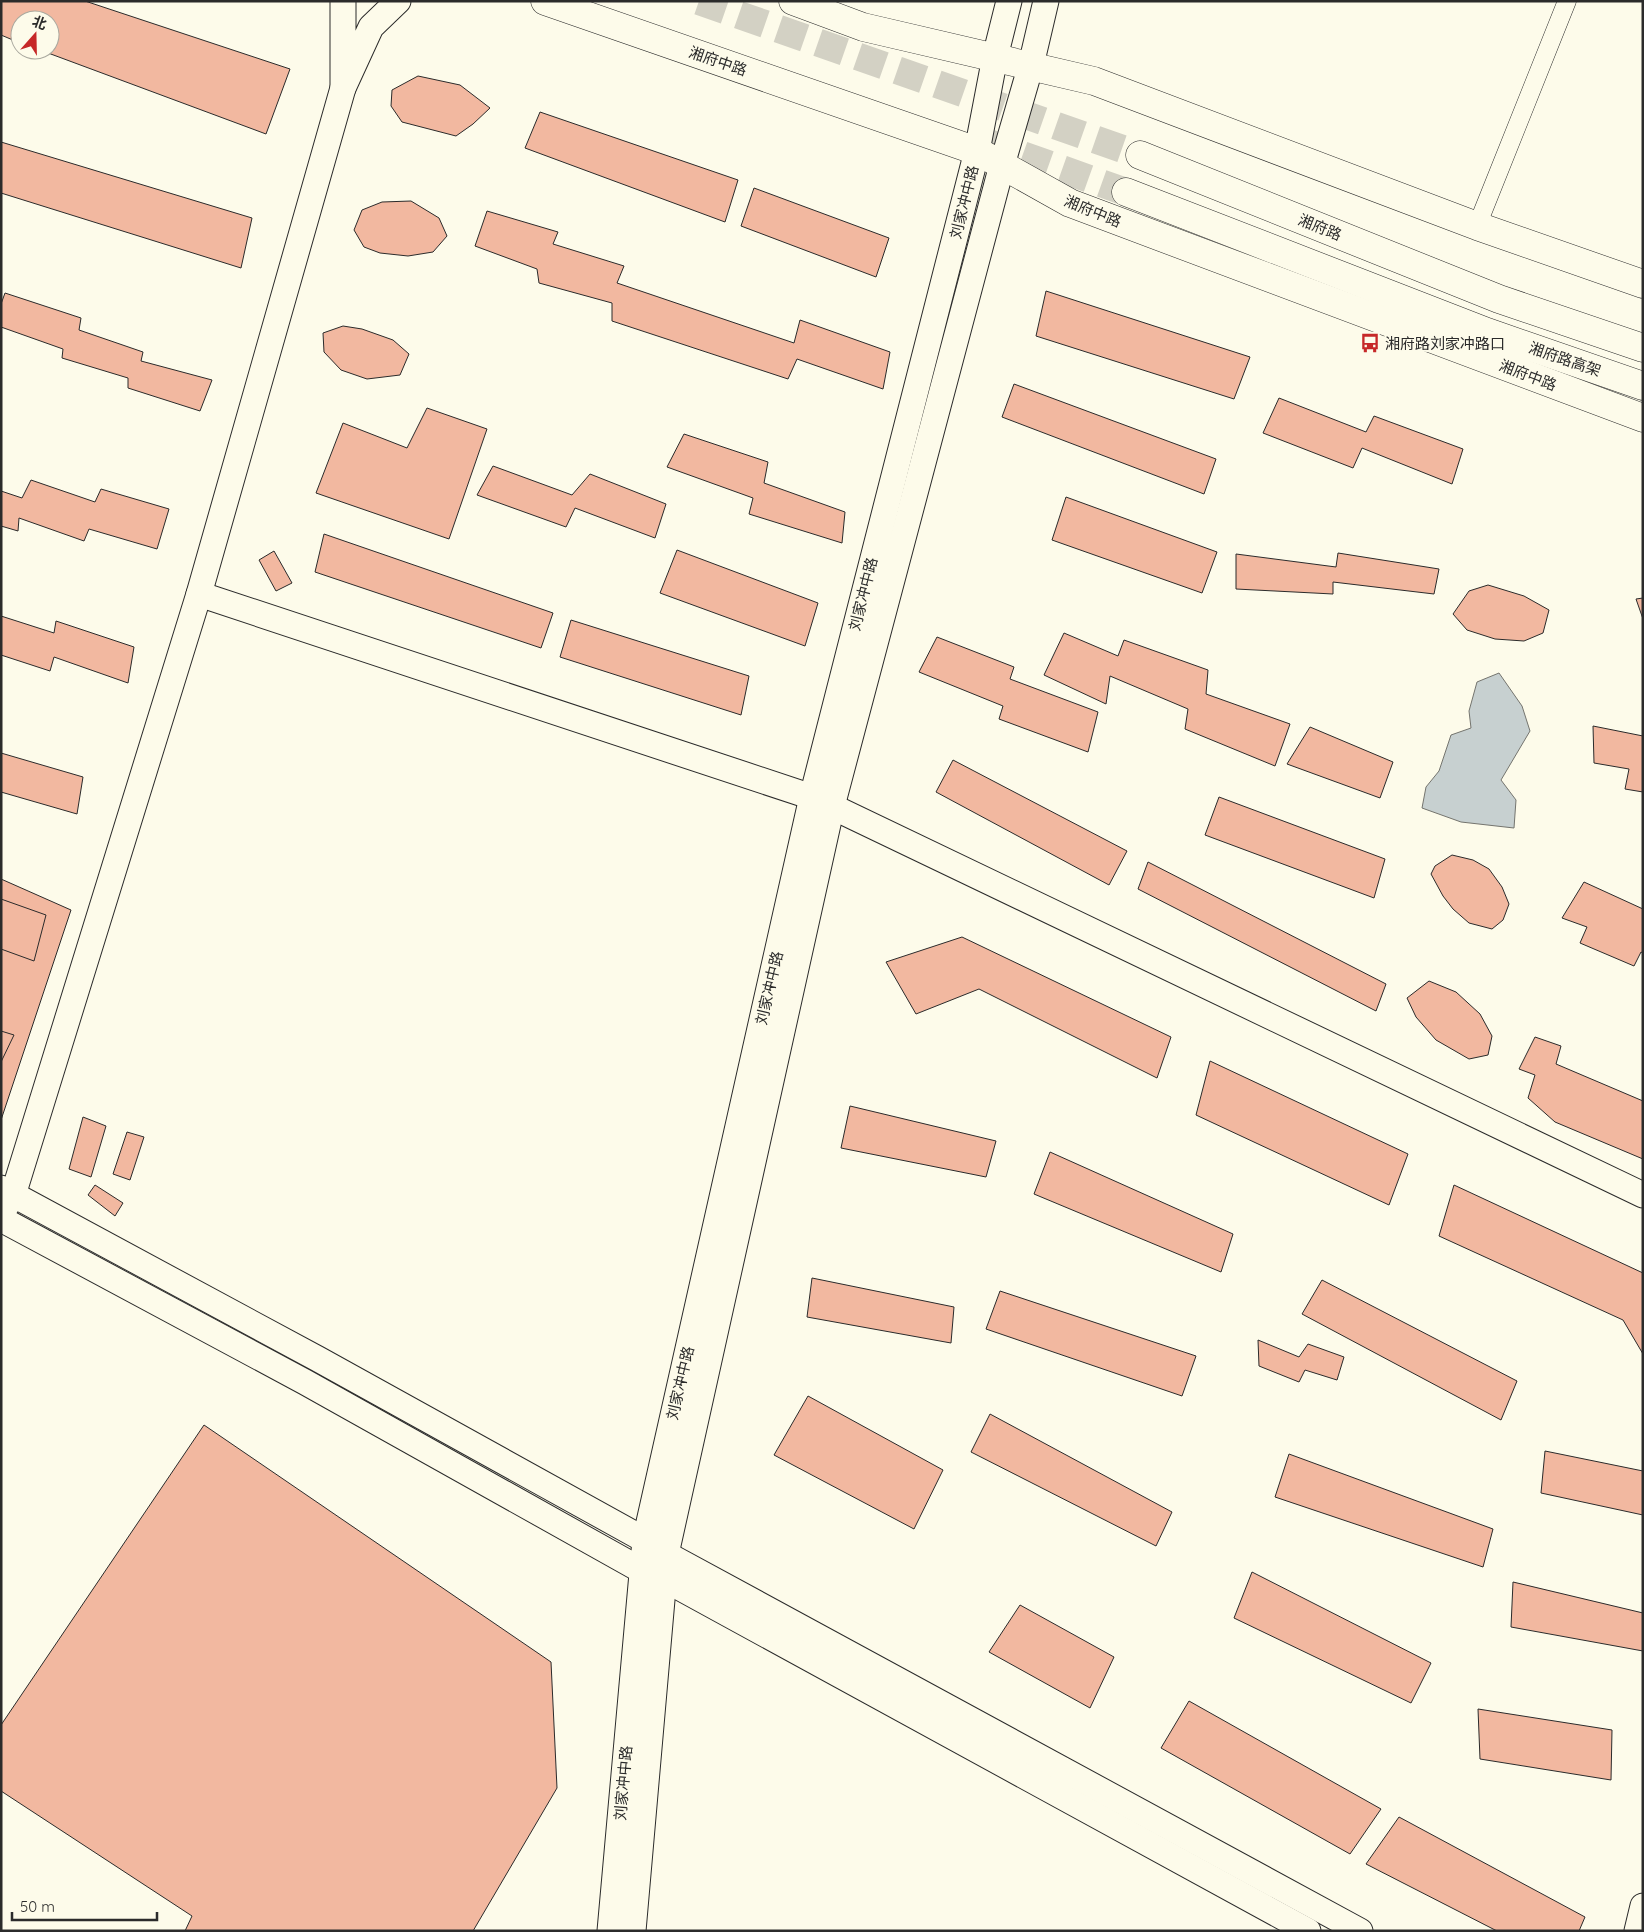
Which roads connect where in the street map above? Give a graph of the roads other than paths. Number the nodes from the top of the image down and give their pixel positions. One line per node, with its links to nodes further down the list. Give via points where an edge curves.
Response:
1 (343, 1): 10 (main road)
2 (398, 1): 10 (main road, via 371,27)
3 (545, 1): 11 (main road, 湘府中路)
4 (793, 1): 8 (main road, via 863,27)
5 (1009, 1): 8 (main road, 刘家冲中路)
6 (1046, 1): 9 (main road, 刘家冲中路)
7 (1566, 1): 15 (street)
8 (996, 57): 9 (main road); 11 (main road, 刘家冲中路)
9 (1031, 65): 13 (main road, 刘家冲中路); 15 (main road, via 1094,81)
10 (343, 88): 20 (main road)
11 (977, 151): 13 (main road, 湘府中路); 21 (main road, 刘家冲中路)
12 (1140, 155): 17 (main road, 湘府路, via 1499,299)
13 (1002, 165): 19 (main road, 湘府中路, via 1070,203); 21 (main road, 刘家冲中路)
14 (1126, 192): 18 (main road, 湘府路高架, via 1487,332)
15 (1477, 226): 16 (main road)
16 (1643, 284)
17 (1643, 348)
18 (1643, 386)
19 (1643, 418)
20 (199, 594): 21 (main road); 23 (main road)
21 (822, 801): 22 (main road); 24 (main road, 刘家冲中路); 25 (main road, 刘家冲中路)
22 (1643, 1195)
23 (4, 1204): 24 (main road, via 318,1359); 26 (main road, via 305,1382)
24 (645, 1540): 25 (main road); 26 (main road, 刘家冲中路)
25 (666, 1554): 26 (main road, 刘家冲中路); 31 (main road)
26 (653, 1575): 28 (main road, 刘家冲中路); 29 (main road, 刘家冲中路); 30 (main road)
27 (1643, 1906): 32 (main road)
28 (610, 1931)
29 (633, 1931)
30 (1308, 1931)
31 (1360, 1931)
32 (1637, 1931)

